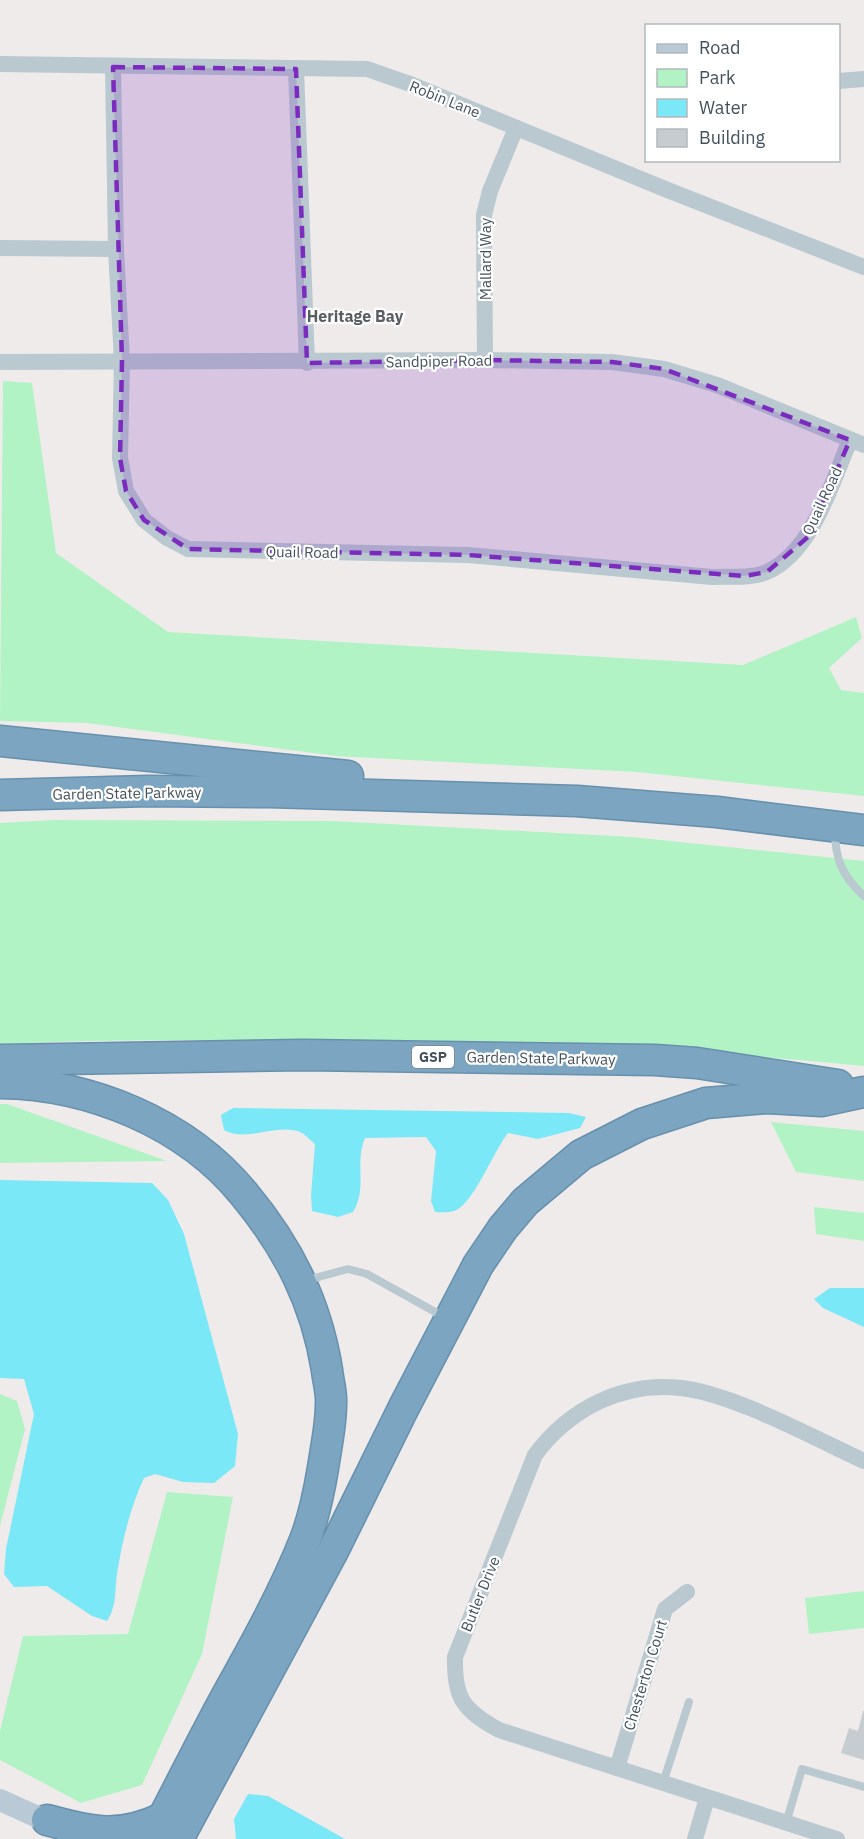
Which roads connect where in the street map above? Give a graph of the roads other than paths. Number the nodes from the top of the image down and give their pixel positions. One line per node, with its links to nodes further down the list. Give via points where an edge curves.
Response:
1 (0, 64): 2 (street, Robin Lane)
2 (112, 67): 3 (street, Robin Lane); 8 (street, Quail Road)
3 (296, 69): 6 (street, Robin Lane, via 368,69); 13 (street)
4 (864, 80): 5 (street)
5 (840, 81)
6 (516, 128): 9 (street, Robin Lane); 10 (street, Mallard Way, via 484,215)
7 (0, 248): 8 (street)
8 (116, 249): 11 (street, Quail Road)
9 (864, 267)
10 (485, 360): 13 (street, Sandpiper Road); 14 (street, Sandpiper Road, via 612,362 664,369 717,385)
11 (122, 361): 12 (street, Sandpiper Road); 13 (street, Sandpiper Road); 14 (street, Quail Road, via 120,458 126,491 144,520 188,549 468,555 712,577 744,576 767,572 808,537)
12 (0, 362)
13 (307, 363)
14 (857, 442)
15 (0, 741): 17 (highway, via 322,774 469,784)
16 (0, 795): 17 (highway, Garden State Parkway, via 258,792)
17 (535, 800): 18 (highway, Garden State Parkway, via 717,812)
18 (835, 826): 19 (highway, Garden State Parkway); 20 (lane, via 840,869)
19 (864, 830)
20 (864, 896)
21 (0, 1060): 23 (highway, Garden State Parkway / GSP, via 304,1054 655,1060)
22 (0, 1083): 24 (highway, via 70,1091 125,1109 166,1128 204,1153 261,1214)
23 (864, 1090): 25 (highway, via 821,1101 767,1098 706,1103 610,1138 581,1155 525,1202 502,1228)
24 (301, 1282): 25 (lane, via 348,1269 367,1274); 36 (highway, via 321,1332 332,1402 317,1502 306,1539)
25 (449, 1320): 36 (highway, via 333,1551)
26 (864, 1461): 29 (street, Butler Drive, via 731,1401 681,1388 631,1389 598,1401 550,1434 535,1455 455,1657 454,1685 466,1707 483,1722)
27 (687, 1592): 29 (street, Chesterton Court, via 665,1610)
28 (689, 1702): 30 (lane)
29 (617, 1768): 30 (street, Butler Drive)
30 (663, 1783): 32 (street, Butler Drive)
31 (864, 1787): 35 (lane, via 802,1769)
32 (707, 1798): 35 (street, Butler Drive); 38 (street)
33 (0, 1800): 34 (street)
34 (47, 1821): 36 (highway, via 85,1830); 37 (street)
35 (786, 1823): 39 (street, Butler Drive)
36 (165, 1832)
37 (86, 1839)
38 (695, 1839)
39 (837, 1839)

